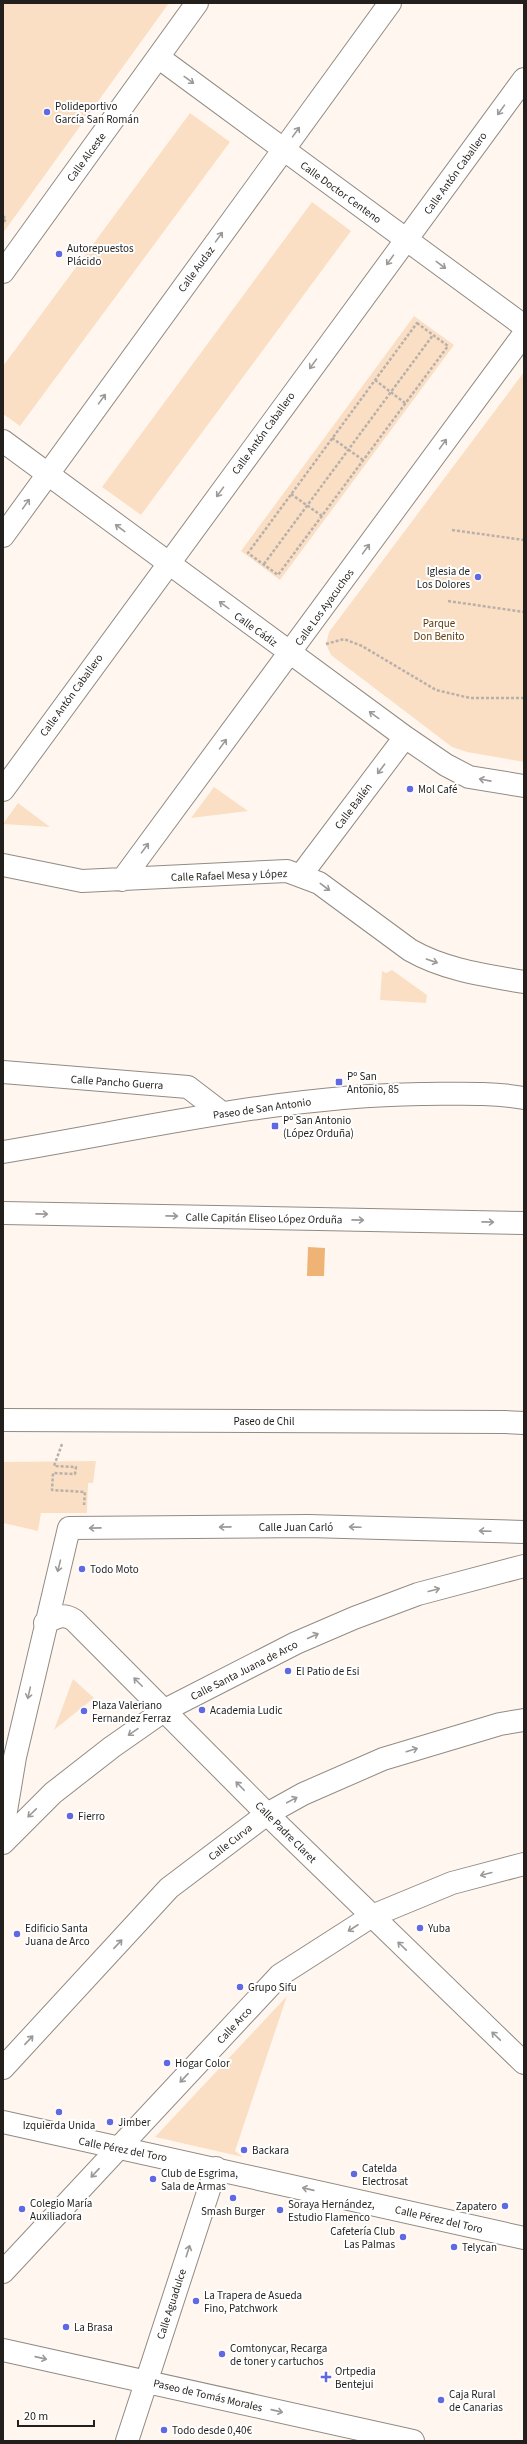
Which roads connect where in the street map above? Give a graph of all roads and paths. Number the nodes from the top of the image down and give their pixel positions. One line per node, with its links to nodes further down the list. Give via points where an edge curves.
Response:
1 (197, 3): 3 (street, Calle Alceste)
2 (390, 3): 5 (street, Calle Audaz, one-way to 2)
3 (158, 57): 5 (street, Calle Doctor Centeno, one-way to 5); 9 (street, Calle Alceste)
4 (524, 79): 8 (street, Calle Antón Caballero, one-way to 8)
5 (283, 149): 8 (street, Calle Doctor Centeno); 20 (street, Calle Audaz, one-way to 5)
6 (3, 216): 7 (path, via 6,219)
7 (3, 223)
8 (406, 239): 10 (street, Calle Doctor Centeno, one-way to 10); 27 (street, Calle Antón Caballero, one-way to 27)
9 (3, 272)
10 (524, 326)
11 (524, 334): 32 (street, Calle Los Ayacuchos, one-way to 11)
12 (433, 335): 13 (path, via 417,323); 14 (path); 15 (path, via 448,346)
13 (375, 380): 14 (path); 16 (path)
14 (391, 393): 15 (path); 18 (path)
15 (405, 403): 19 (path)
16 (332, 438): 18 (path); 21 (path)
17 (3, 441): 20 (street, Calle Cádiz)
18 (349, 450): 19 (path); 22 (path)
19 (363, 460): 23 (path)
20 (47, 474): 25 (street, Calle Audaz, one-way to 20); 27 (street, Calle Cádiz, one-way to 20)
21 (291, 494): 22 (path); 28 (path, via 248,553)
22 (307, 506): 23 (path); 28 (path)
23 (322, 516): 28 (path, via 278,575)
24 (452, 530): 26 (path)
25 (3, 536)
26 (524, 540)
27 (167, 563): 32 (street, Calle Cádiz, one-way to 27); 36 (street, Calle Antón Caballero)
28 (264, 564)
29 (448, 601): 30 (path)
30 (524, 612)
31 (326, 644): 33 (path, via 344,639 362,646 436,690 470,698)
32 (290, 653): 34 (street, Calle Cádiz, one-way to 32); 39 (street, Calle Los Ayacuchos, one-way to 32)
33 (524, 698)
34 (405, 738): 35 (street, Calle Cádiz, one-way to 34, via 469,777); 38 (street, Calle Bailén, one-way to 38)
35 (524, 786)
36 (3, 790)
37 (3, 865): 39 (street, Calle Rafael Mesa y López, via 82,881)
38 (301, 875): 39 (street, Calle Rafael Mesa y López, via 287,871); 40 (street, Calle Rafael Mesa y López, one-way to 40, via 319,882 425,959 462,971)
39 (122, 880)
40 (524, 982)
41 (3, 1072): 43 (street, Calle Pancho Guerra, via 188,1087)
42 (524, 1098): 43 (street, Paseo de San Antonio, via 404,1094 334,1098)
43 (222, 1113): 44 (street, Paseo de San Antonio)
44 (3, 1152)
45 (3, 1213): 46 (street, Calle Capitán Eliseo López Orduña, one-way to 46)
46 (524, 1223)
47 (3, 1420): 48 (street, Paseo de Chil)
48 (524, 1423)
49 (54, 1466): 50 (path, via 76,1467 75,1474 53,1473 52,1490 85,1492)
50 (84, 1509)
51 (524, 1532): 53 (street, Calle Juan Carló, one-way to 53, via 308,1526 69,1528)
52 (524, 1566): 54 (street, Calle Santa Juana de Arco, one-way to 52, via 296,1644 354,1618 418,1594)
53 (45, 1623): 54 (street, Calle Padre Claret, one-way to 53, via 74,1620 68,1616 58,1616); 57 (street, one-way to 57, via 15,1757)
54 (165, 1710): 56 (street, Calle Padre Claret, one-way to 54); 58 (street, Calle Santa Juana de Arco, one-way to 58, via 52,1793)
55 (524, 1720): 56 (street, Calle Curva, one-way to 55, via 303,1794 383,1759 500,1724)
56 (267, 1814): 60 (street, Calle Padre Claret); 62 (street, Calle Curva, one-way to 56, via 169,1888)
57 (3, 1828)
58 (3, 1843)
59 (524, 1864): 60 (street, Calle Arco, one-way to 60, via 452,1883)
60 (372, 1916): 61 (street, Calle Padre Claret, one-way to 60); 64 (street, Calle Arco, one-way to 64, via 280,1975)
61 (524, 2063)
62 (3, 2068)
63 (3, 2122): 64 (street, Calle Pérez del Toro)
64 (119, 2148): 65 (street, Calle Pérez del Toro); 67 (street, Calle Arco, one-way to 67)
65 (216, 2168): 66 (street, Calle Pérez del Toro, one-way to 65); 69 (street, Calle Aguadulce, one-way to 65)
66 (524, 2238)
67 (3, 2272)
68 (3, 2350): 69 (street, Paseo de Tomás Morales, one-way to 69)
69 (147, 2382): 70 (street, Paseo de Tomás Morales, one-way to 70); 71 (street, Calle Aguadulce)
70 (325, 2431): 72 (street, Paseo de Tomás Morales)
71 (127, 2441)
72 (413, 2441)

